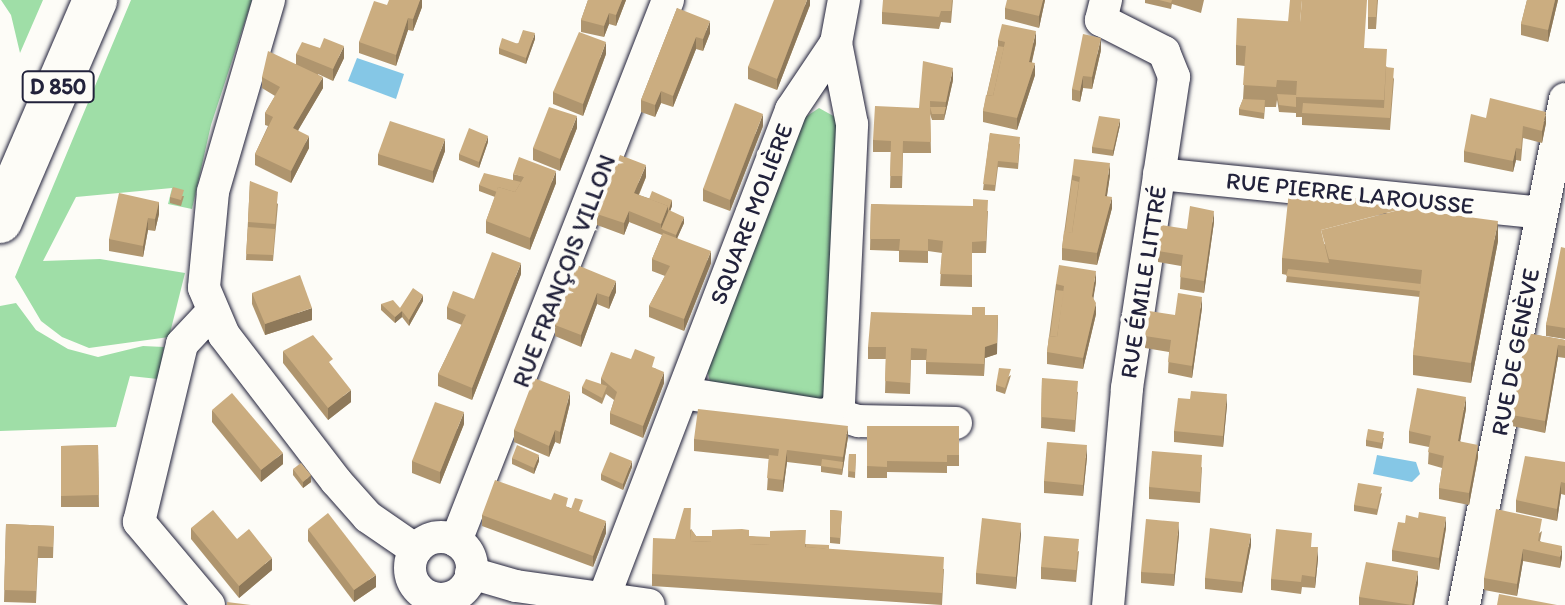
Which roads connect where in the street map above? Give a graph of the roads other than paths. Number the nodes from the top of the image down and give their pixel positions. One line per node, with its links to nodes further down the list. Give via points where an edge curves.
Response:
1 (63, 0): 9 (highway, D 850)
2 (95, 0): 12 (highway, D 850)
3 (269, 0): 13 (street, via 213,192 203,266)
4 (668, 0): 17 (street, RUE FRANÇOIS VILLON)
5 (844, 0): 7 (street, SQUARE MOLIÈRE)
6 (1106, 0): 10 (street, RUE ÉMILE LITTRÉ, via 1101,20 1164,52 1174,77)
7 (836, 43): 14 (street, SQUARE MOLIÈRE, via 791,110); 15 (street, SQUARE MOLIÈRE, via 852,124 843,391)
8 (1565, 99): 11 (street, RUE DE GENÈVE)
9 (0, 147)
10 (1159, 174): 11 (street, RUE PIERRE LAROUSSE); 24 (street, RUE ÉMILE LITTRÉ, via 1127,389)
11 (1541, 213): 25 (street, RUE DE GENÈVE)
12 (0, 221)
13 (211, 313): 18 (street, via 356,505); 22 (street, via 182,344 139,522)
14 (683, 393): 15 (street, via 704,400); 21 (street, SQUARE MOLIÈRE)
15 (832, 413): 16 (street, via 859,421)
16 (956, 423)
17 (456, 541): 18 (street, via 435,538); 19 (street, via 470,558)
18 (416, 550): 20 (street, via 410,564)
19 (456, 592): 20 (street); 21 (street, via 516,586)
20 (416, 596)
21 (604, 597): 23 (street)
22 (209, 605)
23 (649, 605)
24 (1108, 605)
25 (1464, 605)

